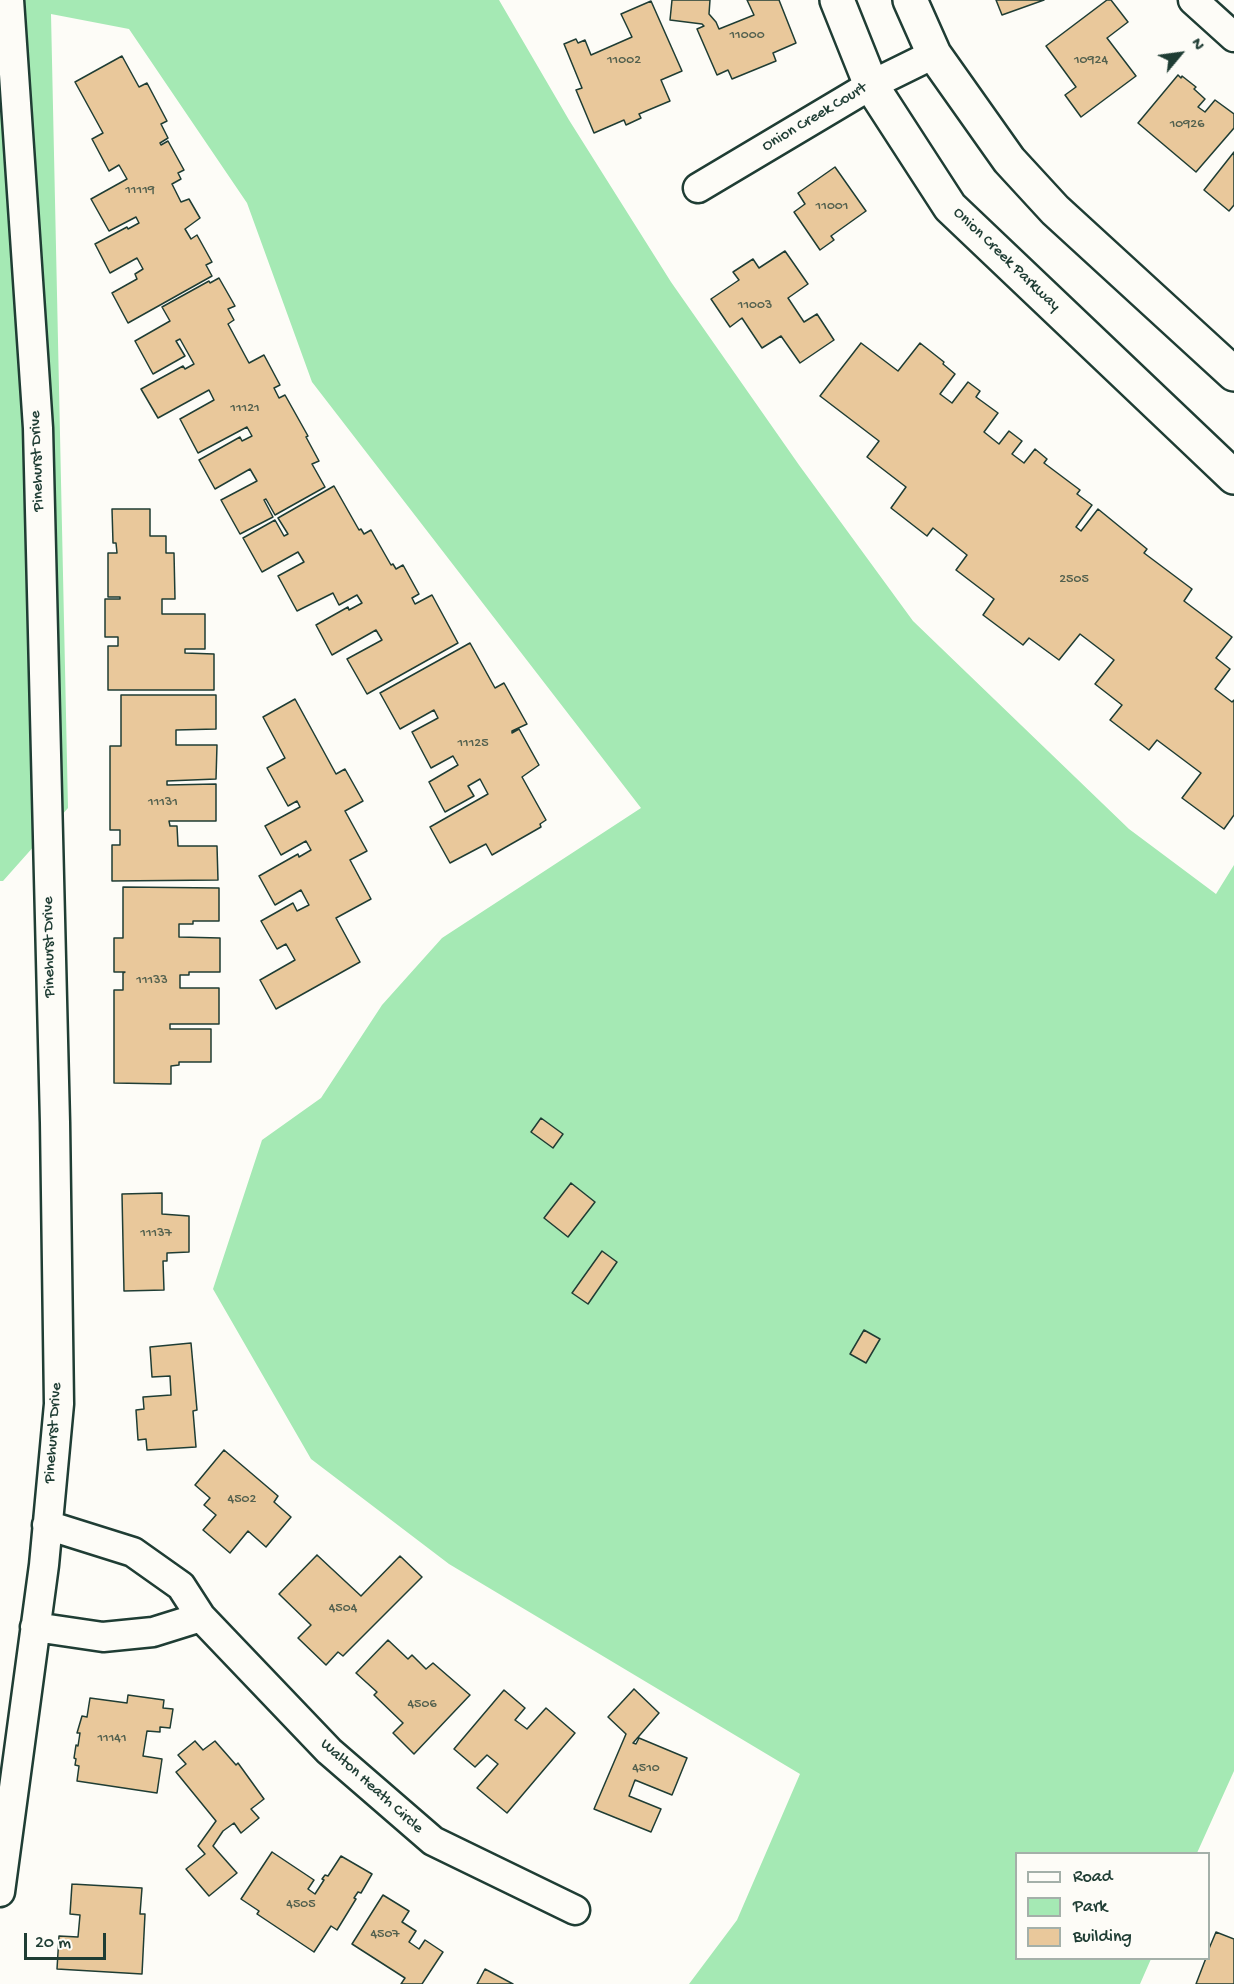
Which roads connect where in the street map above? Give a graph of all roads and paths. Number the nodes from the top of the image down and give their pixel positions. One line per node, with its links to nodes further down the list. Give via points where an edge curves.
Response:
1 (9, 0): 11 (street, Pinehurst Drive, via 38,428 59,1404)
2 (837, 0): 7 (street, Onion Creek Parkway)
3 (910, 0): 6 (street)
4 (1193, 0): 5 (street)
5 (1234, 37)
6 (934, 54): 7 (street, Onion Creek Court); 9 (street, via 1009,160 1055,210)
7 (871, 85): 8 (street, Onion Creek Court); 10 (street, Onion Creek Parkway, via 950,207)
8 (698, 188)
9 (1234, 374)
10 (1234, 477)
11 (47, 1525): 12 (street, Walton Heath Circle, via 133,1552 181,1586); 13 (street, Pinehurst Drive)
12 (201, 1617): 13 (street, via 153,1632 103,1637); 15 (street, Walton Heath Circle, via 329,1751 433,1841)
13 (36, 1627): 14 (street, Pinehurst Drive)
14 (0, 1892)
15 (575, 1910)

